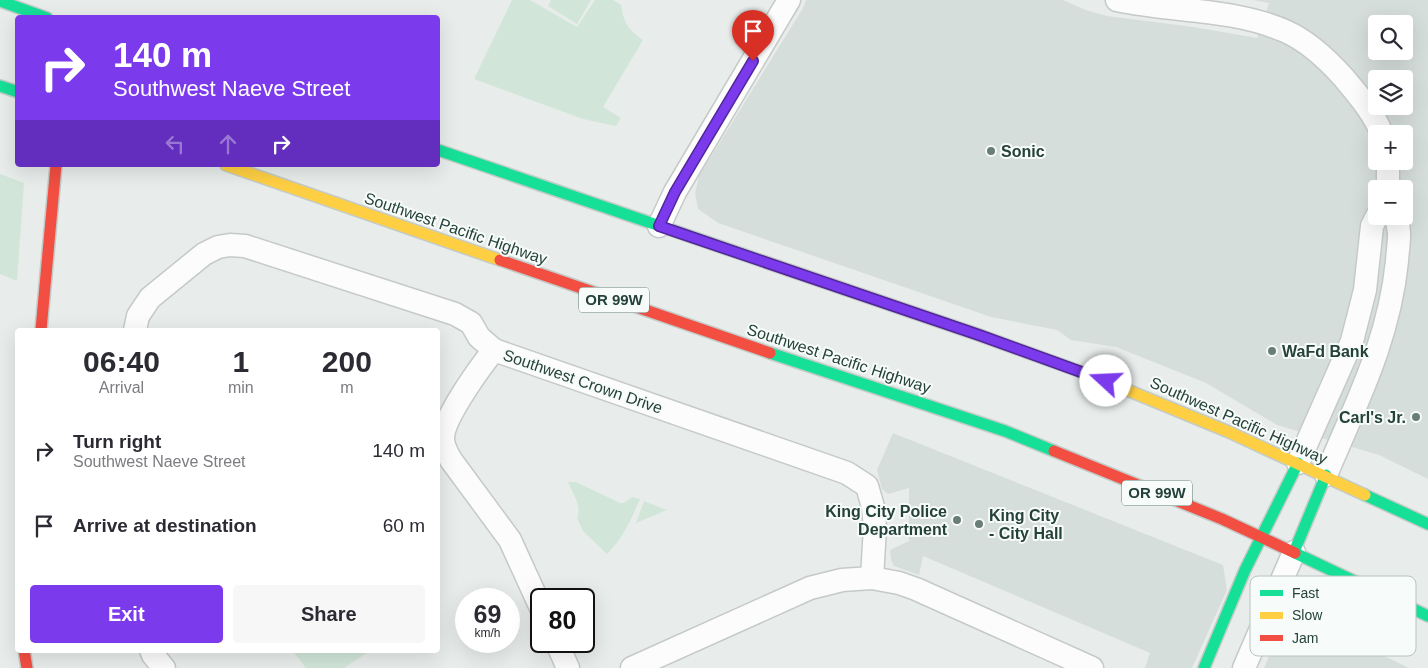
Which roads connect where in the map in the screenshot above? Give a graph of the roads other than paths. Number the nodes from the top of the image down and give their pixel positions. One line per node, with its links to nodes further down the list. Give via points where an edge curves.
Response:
1 (0, 0): 4 (main road)
2 (789, 0): 13 (street, via 675,192)
3 (1117, 0): 7 (street, via 1233,16 1285,31 1334,67 1369,107)
4 (39, 15)
5 (0, 86): 6 (main road)
6 (15, 91)
7 (1378, 125)
8 (440, 151): 13 (main road, Southwest Pacific Highway)
9 (56, 167): 14 (main road)
10 (232, 167): 20 (main road, Southwest Pacific Highway / OR 99W, via 642,310 1005,431)
11 (1372, 225): 17 (street, via 1364,290 1352,341)
12 (1398, 225): 18 (street, via 1394,286 1385,328)
13 (659, 226): 17 (main road, Southwest Pacific Highway, via 1123,387)
14 (41, 328)
15 (135, 328): 16 (street, Southwest Crown Drive, via 138,316 150,298 204,254 230,245 245,246 455,314 471,324 479,337)
16 (494, 350): 24 (street, Southwest Crown Drive, via 847,473 867,486 873,507); 25 (street, via 446,423 444,448 510,540)
17 (1298, 462): 18 (main road, Southwest Pacific Highway); 20 (main road)
18 (1326, 475): 19 (main road, Southwest Pacific Highway); 21 (main road)
19 (1428, 524)
20 (1261, 537): 21 (main road, Southwest Pacific Highway / OR 99W); 37 (main road)
21 (1294, 552): 22 (street); 23 (main road, Southwest Pacific Highway / OR 99W)
22 (1284, 576)
23 (1344, 576)
24 (872, 578): 35 (street, via 842,580 810,588); 36 (street, via 916,589)
25 (532, 588)
26 (1416, 610): 27 (main road, Southwest Pacific Highway / OR 99W)
27 (1428, 616)
28 (24, 653): 32 (main road)
29 (152, 653): 33 (street)
30 (561, 653): 34 (street)
31 (1250, 654): 38 (street)
32 (27, 668)
33 (164, 668)
34 (568, 668)
35 (632, 668)
36 (1092, 668)
37 (1204, 668)
38 (1244, 668)

